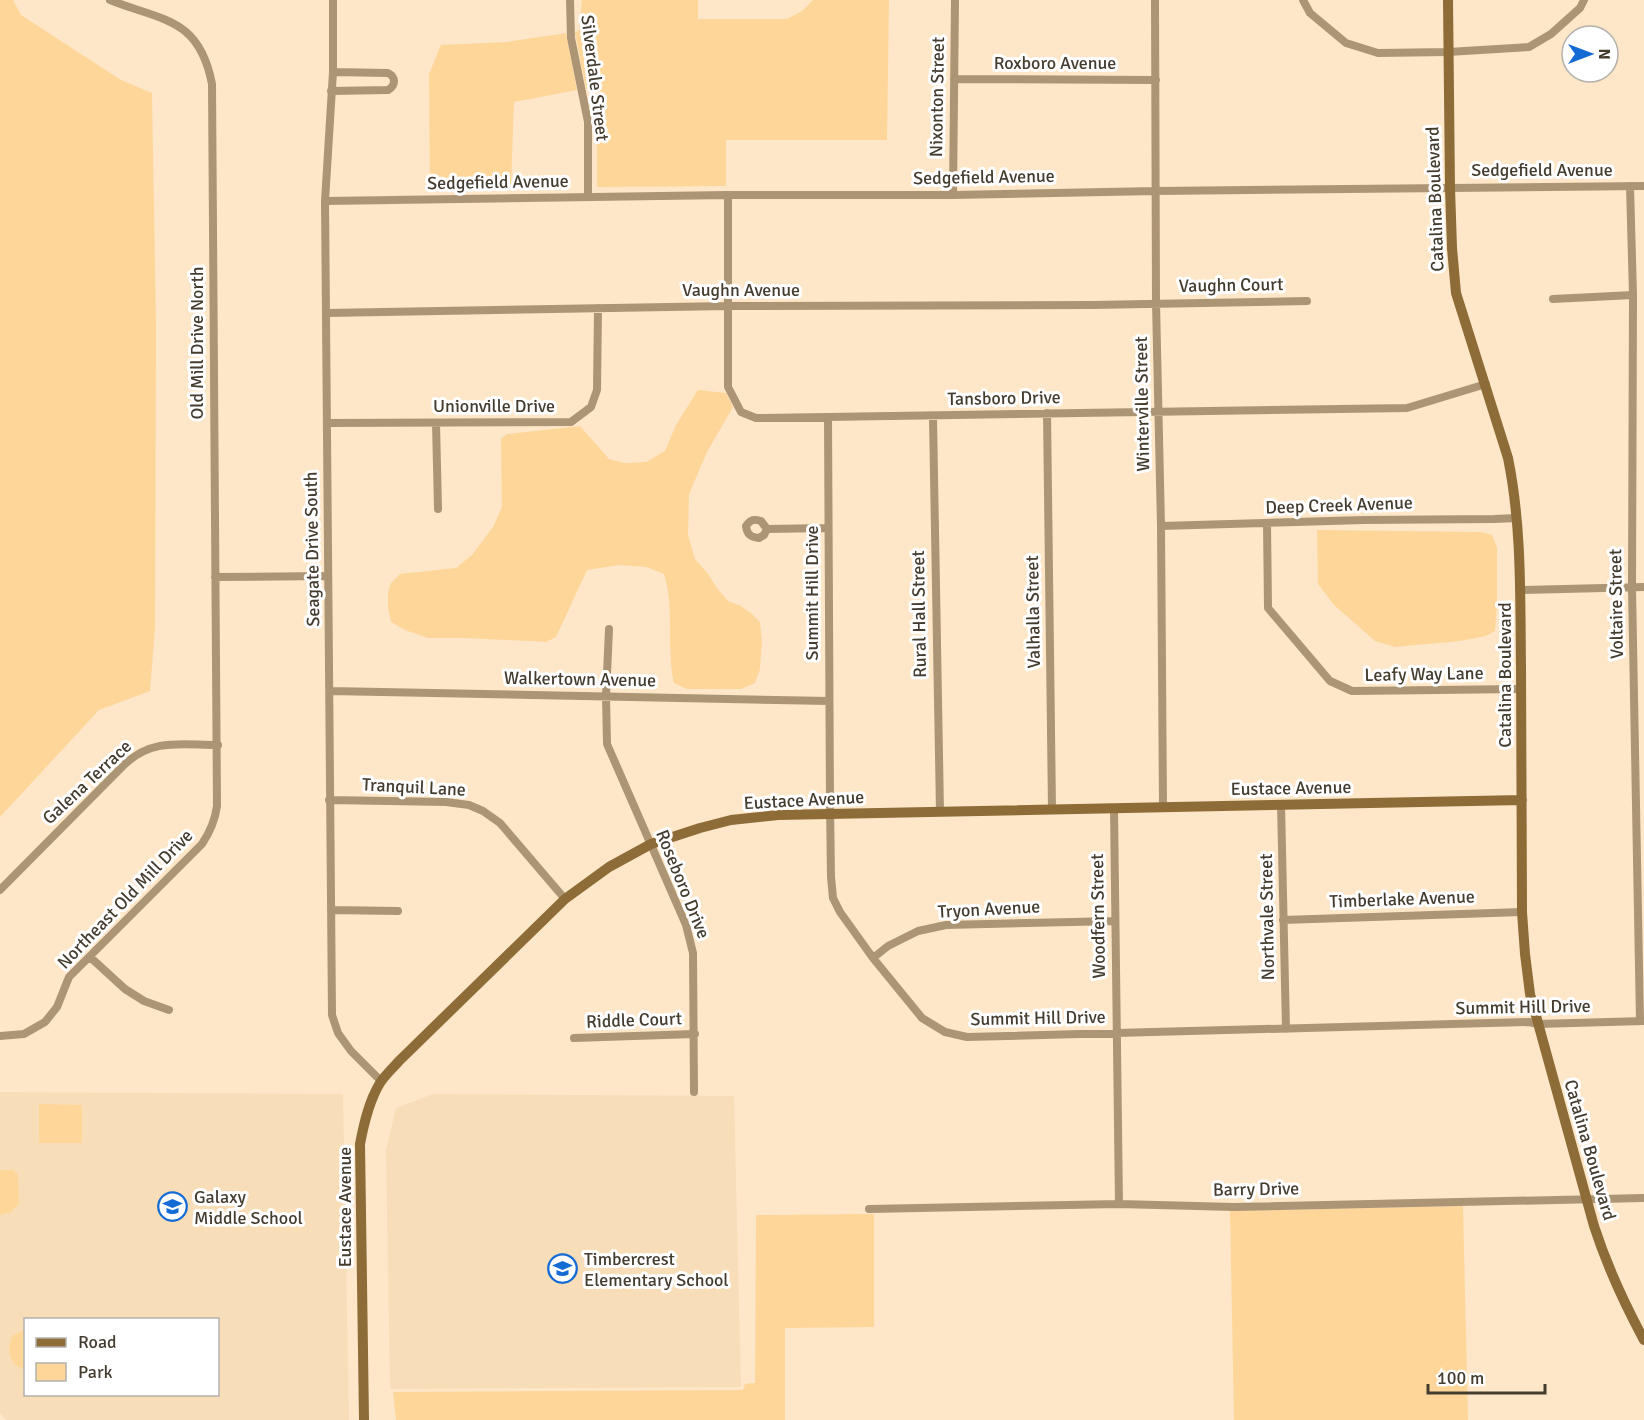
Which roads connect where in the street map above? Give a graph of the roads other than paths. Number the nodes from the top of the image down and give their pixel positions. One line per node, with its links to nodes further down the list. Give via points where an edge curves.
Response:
1 (110, 0): 43 (street, Old Mill Drive North, via 164,18 183,29 201,50 212,84)
2 (333, 0): 10 (street, Seagate Drive South)
3 (570, 0): 20 (street, Silverdale Street, via 571,38 588,122)
4 (955, 0): 11 (street, Nixonton Street)
5 (1155, 0): 12 (street, Winterville Street)
6 (1302, 0): 9 (street, via 1310,13 1346,43 1378,53)
7 (1448, 0): 9 (street, Catalina Boulevard)
8 (1584, 0): 9 (street, via 1551,34 1529,47)
9 (1448, 52): 16 (street, Catalina Boulevard)
10 (333, 72): 13 (street, Seagate Drive South); 13 (street, via 383,72 394,81 388,90)
11 (954, 79): 12 (street, Roxboro Avenue); 19 (street, Nixonton Street)
12 (1156, 80): 17 (street, Winterville Street)
13 (332, 91): 21 (street, Seagate Drive South)
14 (1630, 186): 15 (street, Sedgefield Avenue); 16 (street, Sedgefield Avenue); 22 (street, Voltaire Street)
15 (1644, 186)
16 (1450, 188): 17 (street, Sedgefield Avenue); 29 (street, Catalina Boulevard, via 1456,293)
17 (1156, 190): 19 (street, Sedgefield Avenue); 25 (street, Winterville Street)
18 (728, 195): 19 (street, Sedgefield Avenue); 20 (street, Sedgefield Avenue); 26 (street, Tansboro Drive)
19 (953, 195)
20 (588, 197): 21 (street, Sedgefield Avenue)
21 (325, 201): 28 (street, Seagate Drive South)
22 (1633, 295): 23 (street); 45 (street, Voltaire Street)
23 (1553, 299)
24 (1307, 301): 25 (street, Vaughn Court)
25 (1156, 303): 26 (street, Vaughn Avenue); 30 (street, Winterville Street)
26 (728, 306): 27 (street, Vaughn Avenue); 33 (street, Tansboro Drive, via 728,387 741,412 756,418)
27 (598, 308): 28 (street, Vaughn Avenue); 35 (street, Unionville Drive, via 597,390 591,407 571,422)
28 (326, 313): 34 (street, Seagate Drive South)
29 (1486, 384): 30 (street, Tansboro Drive, via 1407,408); 37 (street, Catalina Boulevard, via 1508,458)
30 (1159, 413): 31 (street, Tansboro Drive); 39 (street, Winterville Street)
31 (1047, 414): 32 (street, Tansboro Drive); 58 (street, Valhalla Street)
32 (933, 417): 33 (street, Tansboro Drive); 59 (street, Rural Hall Street)
33 (828, 418): 40 (street, Summit Hill Drive)
34 (327, 423): 35 (street, Unionville Drive); 42 (street, Seagate Drive South)
35 (436, 423): 36 (street)
36 (438, 509)
37 (1517, 518): 38 (street, Deep Creek Avenue); 46 (street, Catalina Boulevard)
38 (1267, 524): 39 (street, Deep Creek Avenue); 48 (street, Leafy Way Lane, via 1268,608 1330,681 1353,691)
39 (1161, 526): 56 (street, Winterville Street)
40 (828, 528): 41 (street); 51 (street, Summit Hill Drive)
41 (767, 529)
42 (328, 576): 43 (street); 49 (street, Seagate Drive South)
43 (214, 577): 52 (street, Old Mill Drive North)
44 (1644, 587): 45 (street)
45 (1632, 588): 46 (street); 72 (street, Voltaire Street)
46 (1520, 590): 48 (street, Catalina Boulevard)
47 (609, 629): 50 (street, Roseboro Drive)
48 (1521, 689): 54 (street, Catalina Boulevard)
49 (330, 691): 50 (street, Walkertown Avenue); 53 (street, Seagate Drive South)
50 (606, 696): 51 (street, Walkertown Avenue); 61 (street, Roseboro Drive, via 610,754)
51 (829, 701): 60 (street, Summit Hill Drive)
52 (218, 745): 62 (street, Galena Terrace, via 161,745 140,752); 69 (street, Northeast Old Mill Drive, via 217,806 209,834)
53 (329, 800): 63 (street, Tranquil Lane, via 469,805 500,823); 64 (street, Seagate Drive South)
54 (1522, 800): 55 (street, Eustace Avenue); 66 (street, Catalina Boulevard)
55 (1281, 804): 56 (street, Eustace Avenue); 67 (street, Northvale Street)
56 (1163, 807): 57 (street, Eustace Avenue)
57 (1114, 808): 58 (street, Eustace Avenue); 68 (street, Woodfern Street)
58 (1052, 810): 59 (street, Eustace Avenue)
59 (940, 812): 60 (street, Eustace Avenue)
60 (830, 814): 61 (street, Eustace Avenue, via 731,820); 70 (street, Summit Hill Drive, via 833,898)
61 (651, 844): 63 (street, Eustace Avenue, via 609,867); 76 (street, Roseboro Drive, via 686,926 693,953)
62 (0, 890)
63 (565, 900): 79 (street, Eustace Avenue)
64 (331, 910): 65 (street); 79 (street, Seagate Drive South, via 332,1015 338,1033 351,1051)
65 (398, 911)
66 (1522, 912): 67 (street, Timberlake Avenue); 73 (street, Catalina Boulevard, via 1530,994)
67 (1284, 920): 74 (street, Northvale Street)
68 (1115, 921): 70 (street, Tryon Avenue, via 946,925 918,931); 75 (street, Woodfern Street)
69 (90, 957): 71 (street, via 125,989); 77 (street, Northeast Old Mill Drive, via 69,977 57,1007 45,1022 24,1034)
70 (873, 958): 75 (street, Summit Hill Drive, via 922,1018 945,1032 967,1037)
71 (169, 1010)
72 (1642, 1021): 73 (street, Summit Hill Drive)
73 (1538, 1024): 74 (street, Summit Hill Drive); 82 (street, Catalina Boulevard)
74 (1286, 1029): 75 (street, Summit Hill Drive)
75 (1116, 1033): 83 (street, Woodfern Street)
76 (695, 1034): 78 (street, Riddle Court); 80 (street, Roseboro Drive)
77 (0, 1036)
78 (574, 1038)
79 (381, 1081): 86 (street, Eustace Avenue, via 360,1144)
80 (694, 1092)
81 (1644, 1198): 82 (street, Barry Drive)
82 (1586, 1199): 83 (street, Barry Drive, via 1234,1207); 85 (street, Catalina Boulevard, via 1607,1264)
83 (1119, 1204): 84 (street, Barry Drive)
84 (869, 1209)
85 (1644, 1340)
86 (364, 1420)

